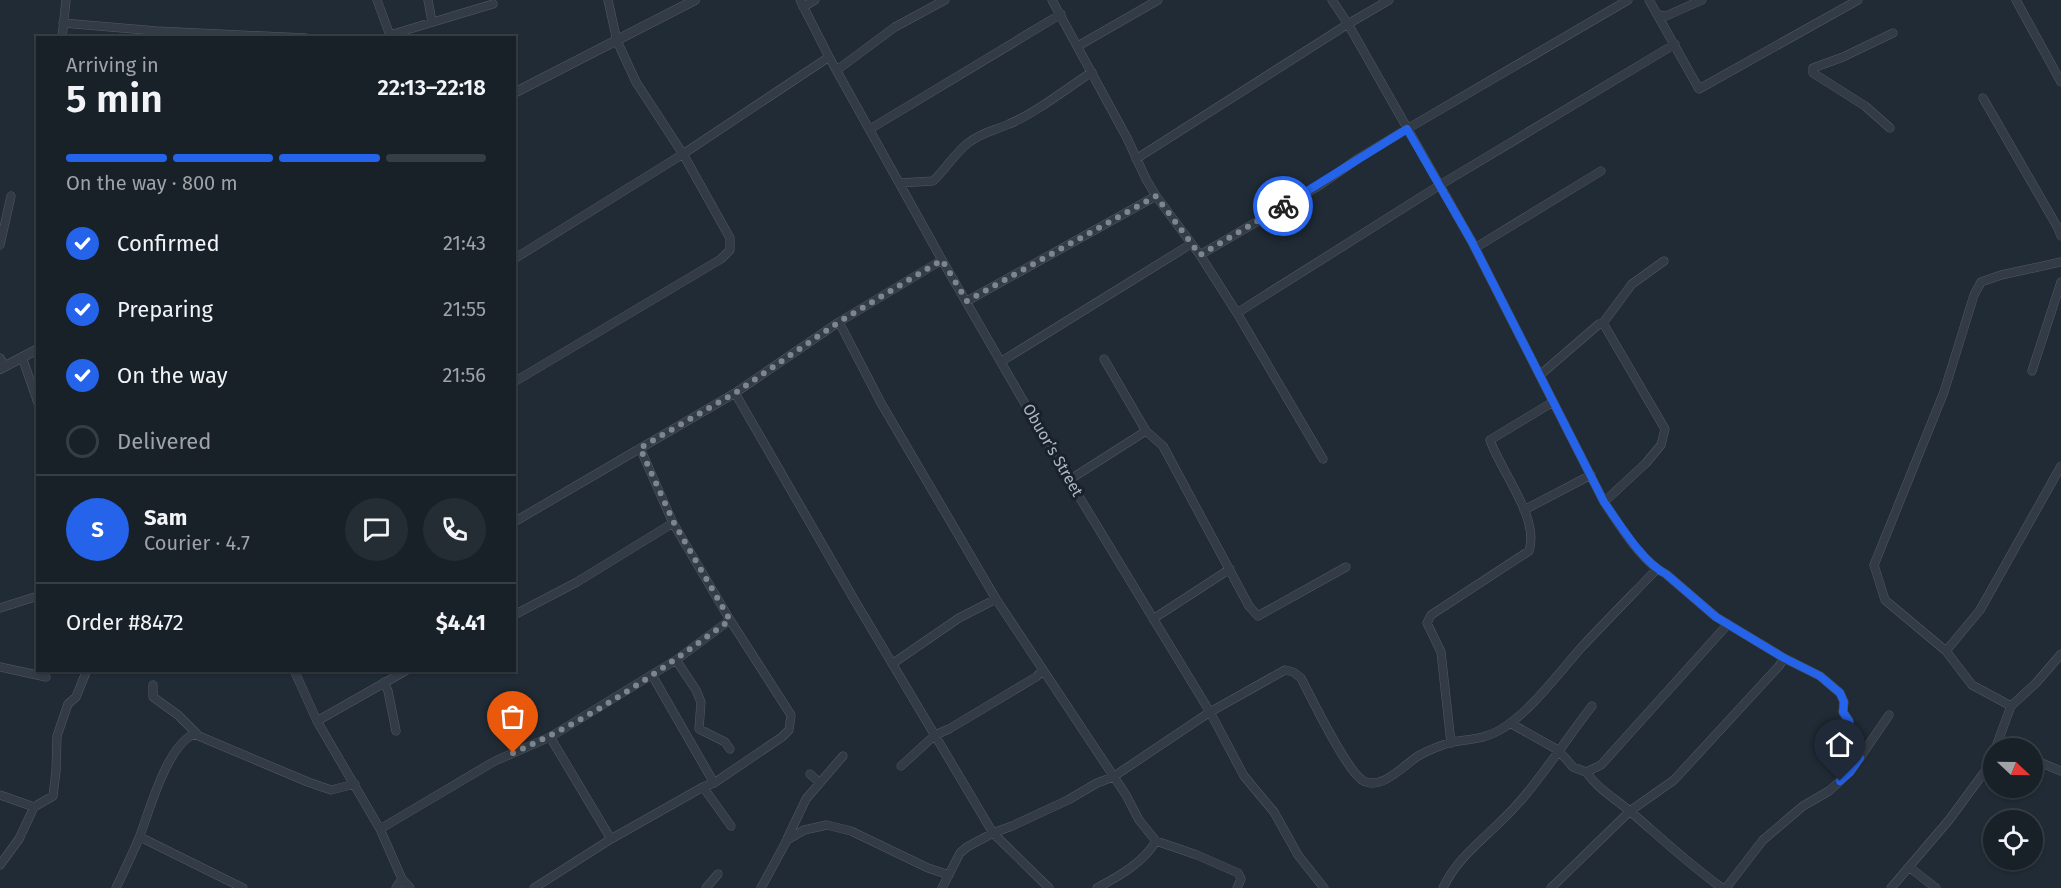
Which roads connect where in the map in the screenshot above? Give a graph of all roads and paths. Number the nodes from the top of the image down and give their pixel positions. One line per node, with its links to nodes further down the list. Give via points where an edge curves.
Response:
1 (66, 0): 22 (street)
2 (377, 0): 27 (street)
3 (428, 0): 21 (street)
4 (608, 0): 28 (street)
5 (695, 0): 28 (street)
6 (816, 0): 17 (street)
7 (945, 0): 32 (street, via 895,27)
8 (1052, 0): 19 (street)
9 (1158, 0): 30 (street)
10 (1332, 0): 23 (street)
11 (1389, 0): 23 (street)
12 (1629, 0): 39 (street)
13 (1649, 0): 20 (street)
14 (1702, 0): 20 (street, via 1666,16)
15 (1858, 0): 29 (street, via 1699,89)
16 (2016, 0): 34 (street)
17 (801, 3): 31 (street, Obuor’s Street)
18 (493, 4): 21 (street)
19 (1061, 14): 30 (street); 38 (street)
20 (1659, 15): 29 (street)
21 (432, 22): 27 (street)
22 (63, 23): 25 (street); 26 (street)
23 (1348, 24): 39 (street); 41 (street)
24 (1893, 33): 37 (street, via 1813,68 1813,73 1865,106)
25 (62, 36)
26 (263, 36)
27 (390, 36)
28 (617, 41): 35 (street); 40 (street, via 636,82)
29 (1675, 44): 44 (street)
30 (1078, 46): 33 (street)
31 (829, 57): 32 (street, Obuor’s Street); 40 (street)
32 (837, 70): 38 (street, Obuor’s Street)
33 (1092, 72): 41 (street); 43 (street, via 1010,124 988,130 968,143 933,181)
34 (2061, 82)
35 (516, 92)
36 (1983, 98): 47 (street)
37 (1890, 128)
38 (870, 129): 43 (street, Obuor’s Street)
39 (1407, 129): 44 (street); 51 (street)
40 (683, 154): 52 (street); 68 (street, via 730,238 730,250)
41 (1136, 159): 46 (street)
42 (1601, 171): 50 (street)
43 (899, 183): 53 (street, Obuor’s Street)
44 (1440, 185): 50 (street); 58 (street)
45 (12, 196): 49 (street)
46 (1156, 196): 48 (street); 57 (street)
47 (2061, 236)
48 (1191, 244): 51 (street); 64 (street)
49 (0, 245)
50 (1475, 248): 67 (street)
51 (1200, 255): 58 (street)
52 (516, 258)
53 (942, 260): 57 (street, Obuor’s Street); 59 (street)
54 (1664, 261): 60 (street, via 1632,284)
55 (2061, 262): 92 (street, via 1981,282 1944,392 1874,565 1885,600)
56 (2061, 282): 66 (street)
57 (967, 301): 64 (street, Obuor’s Street)
58 (1237, 313): 74 (street)
59 (839, 322): 69 (street); 86 (street, via 881,403)
60 (1603, 323): 67 (street); 78 (street, via 1665,429 1661,445 1646,463)
61 (36, 350): 62 (street)
62 (22, 357): 65 (street); 70 (street)
63 (1104, 359): 72 (street)
64 (1002, 361): 77 (street, Obuor’s Street)
65 (2, 365)
66 (2032, 371)
67 (1539, 375): 71 (street)
68 (516, 381)
69 (735, 393): 73 (street); 96 (street)
70 (36, 397)
71 (1553, 402): 76 (street); 79 (street, via 1490,440)
72 (1146, 431): 77 (street); 83 (street, via 1162,446)
73 (640, 448): 80 (street); 81 (street)
74 (1323, 459)
75 (2061, 466): 92 (street, via 1980,610)
76 (1592, 476): 78 (street); 79 (street)
77 (1069, 480): 89 (street, Obuor’s Street)
78 (1604, 502): 84 (street)
79 (1524, 510): 117 (street, via 1533,541 1529,551 1431,615 1427,623 1441,652)
80 (516, 521)
81 (674, 523): 88 (street); 90 (street)
82 (1346, 567): 83 (street, via 1257,616)
83 (1230, 569): 89 (street)
84 (1656, 570): 91 (street); 111 (street)
85 (36, 597): 87 (street)
86 (996, 599): 96 (street, via 959,618); 98 (street)
87 (0, 608)
88 (516, 614)
89 (1153, 619): 108 (street, Obuor’s Street)
90 (730, 620): 95 (street); 129 (street, via 791,715 789,730 782,737)
91 (1728, 624): 94 (street); 125 (street, via 1600,765)
92 (1946, 651): 107 (street, via 1972,685)
93 (2061, 654): 107 (street)
94 (1784, 658): 121 (street, via 1820,676 1840,693 1849,721 1849,738); 135 (street, via 1674,780)
95 (676, 660): 102 (street); 118 (street, via 701,702 699,729)
96 (892, 664): 114 (street)
97 (0, 667): 103 (street)
98 (1043, 670): 114 (street); 128 (street)
99 (86, 672): 134 (street, via 76,697 68,704 57,736 53,796)
100 (295, 672): 110 (street)
101 (403, 672): 104 (street)
102 (652, 675): 115 (street); 129 (street)
103 (46, 677)
104 (384, 682): 110 (street); 112 (street)
105 (153, 685): 113 (street, via 153,697)
106 (1592, 706): 119 (street)
107 (2011, 706): 116 (street)
108 (1210, 712): 117 (street, via 1285,670 1300,678 1336,743 1363,780 1382,781 1419,756); 128 (street); 159 (street, Obuor’s Street, via 1244,776 1274,812 1298,855)
109 (1889, 715): 121 (street)
110 (317, 721): 131 (street)
111 (1510, 723): 117 (street, via 1480,738); 119 (street)
112 (396, 731)
113 (197, 734): 131 (street, via 331,790); 139 (street, via 184,738 157,786)
114 (935, 735): 123 (street); 138 (street)
115 (550, 737): 137 (street, via 495,761); 140 (street)
116 (1999, 738)
117 (1451, 742)
118 (730, 748)
119 (1558, 750): 125 (street, via 1573,767); 160 (street, via 1531,788 1450,873)
120 (843, 756): 130 (street)
121 (1860, 758): 162 (street, via 1829,790 1763,840)
122 (2043, 764): 124 (street)
123 (901, 766)
124 (2061, 771)
125 (1586, 772): 135 (street)
126 (810, 774): 130 (street)
127 (1983, 774): 144 (street)
128 (1113, 777): 138 (street); 142 (street)
129 (714, 783): 132 (street)
130 (820, 783): 141 (street, via 806,799)
131 (355, 784): 137 (street)
132 (704, 787): 136 (street); 140 (street)
133 (0, 795): 134 (street)
134 (34, 807): 143 (street)
135 (1629, 811): 161 (street); 162 (street)
136 (730, 826)
137 (380, 829): 147 (street)
138 (993, 833): 146 (street, via 960,853); 156 (street)
139 (140, 837): 148 (street); 149 (street)
140 (611, 839): 152 (street)
141 (787, 840): 146 (street, via 804,830 827,825 851,831); 154 (street)
142 (1156, 841): 157 (street, via 1144,857); 158 (street, via 1238,873 1241,879)
143 (0, 866)
144 (1909, 867): 163 (street); 164 (street)
145 (718, 873): 153 (street)
146 (949, 875): 155 (street)
147 (402, 879): 150 (street); 151 (street)
148 (116, 888)
149 (243, 888)
150 (396, 888)
151 (410, 888)
152 (534, 888)
153 (706, 888)
154 (761, 888)
155 (942, 888)
156 (1049, 888)
157 (1097, 888)
158 (1237, 888)
159 (1323, 888)
160 (1443, 888)
161 (1551, 888)
162 (1724, 888)
163 (1891, 888)
164 (1936, 888)

